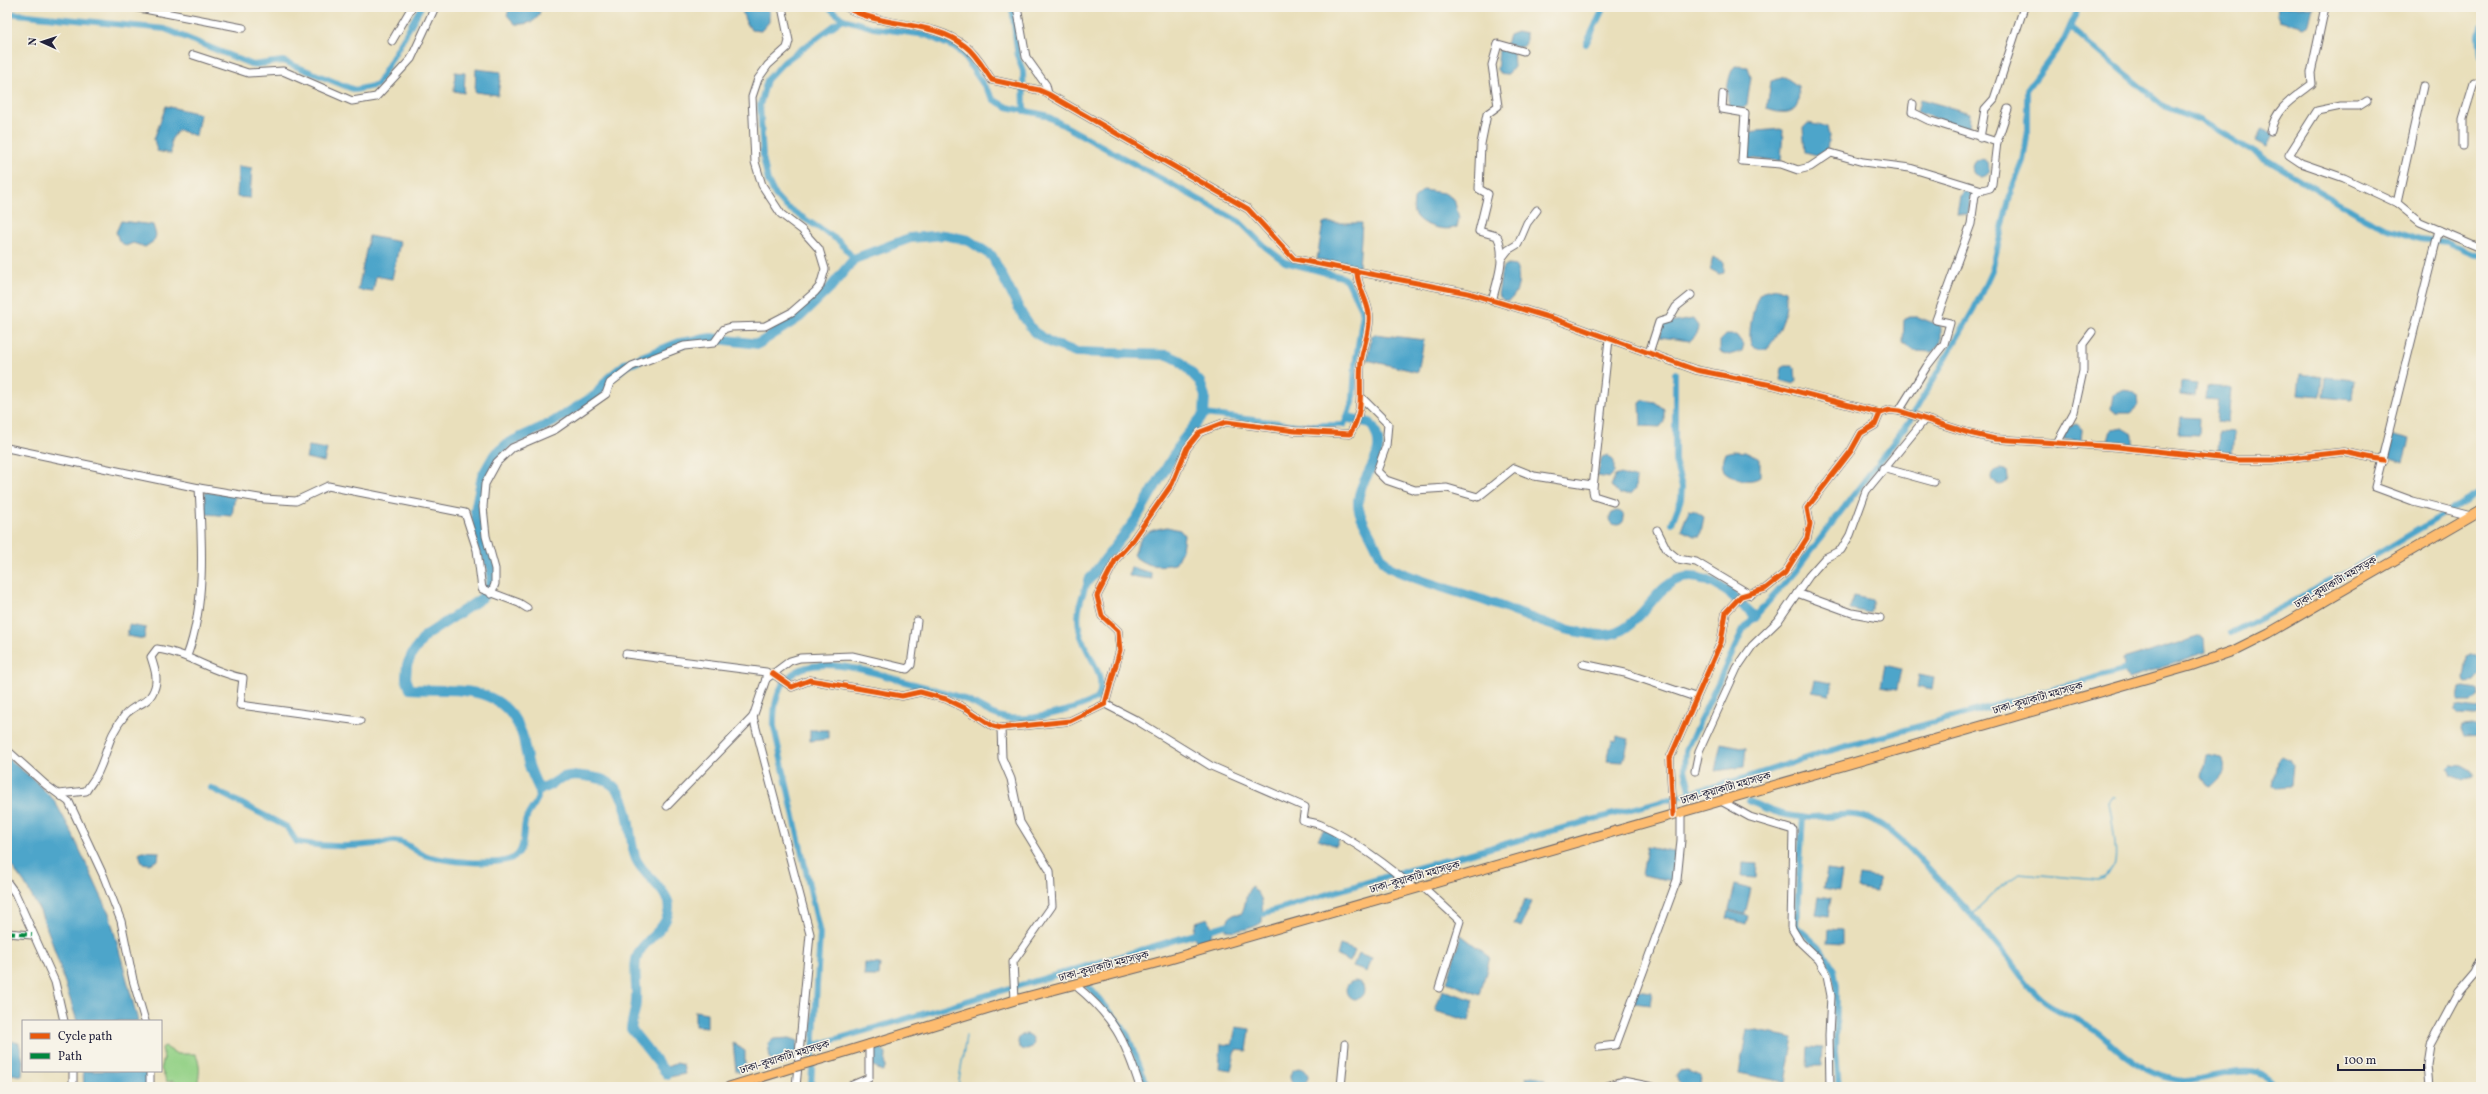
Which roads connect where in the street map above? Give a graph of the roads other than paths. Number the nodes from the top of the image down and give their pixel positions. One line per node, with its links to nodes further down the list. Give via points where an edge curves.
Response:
1 (134, 7): 9 (street)
2 (412, 7): 10 (street)
3 (435, 7): 12 (street, via 411,59 376,97 352,101 283,71 248,73)
4 (782, 7): 52 (street, via 789,41 787,48 768,65 758,79 752,97 755,162 762,185 781,214 802,230 820,249 826,264 820,286 792,312 765,326 724,329 714,343 684,346 632,366 610,383 606,394 556,429 512,448 497,462 485,484 484,506 486,536 495,569 495,584)
5 (846, 7): 15 (street, via 877,19 950,36 966,47 992,80)
6 (1017, 7): 15 (street, via 1026,57 1046,85)
7 (2024, 7): 21 (street, via 1994,99 1985,109)
8 (2325, 7): 20 (street, via 2311,73 2312,84 2278,111)
9 (243, 28)
10 (392, 41)
11 (1523, 51): 29 (street, via 1498,44 1492,66 1498,106 1487,114 1481,144 1479,189 1488,194 1479,231 1497,236 1500,241)
12 (193, 55)
13 (2474, 83): 23 (street, via 2464,119)
14 (2423, 86): 25 (street)
15 (1048, 94): 30 (street, via 1248,209 1294,259)
16 (1723, 94): 24 (street, via 1722,109 1745,114 1742,161 1782,164 1798,170 1810,167 1831,153 1863,162 1910,168)
17 (2367, 100): 25 (street, via 2359,106 2341,106 2317,111 2289,155 2301,163 2344,178)
18 (1913, 104): 21 (street, via 1912,112)
19 (2008, 109): 22 (street)
20 (2271, 131)
21 (1980, 138): 22 (street)
22 (1998, 142): 24 (street, via 1992,184 1990,188)
23 (2463, 146)
24 (1982, 190): 37 (street, via 1975,195 1971,224 1936,320 1950,323 1944,344)
25 (2397, 203): 27 (street, via 2420,222)
26 (1537, 210): 29 (street, via 1524,228 1518,244 1508,250)
27 (2439, 230): 28 (street); 42 (street)
28 (2481, 248)
29 (1501, 259): 32 (street)
30 (1357, 273): 32 (street, via 1468,292); 36 (street, via 1358,284 1369,314 1361,363)
31 (1691, 295): 35 (street, via 1676,307 1669,319 1660,322)
32 (1492, 301): 34 (street, via 1558,320)
33 (2092, 332): 40 (street, via 2083,344 2083,371 2074,412)
34 (1609, 339): 35 (street); 46 (street)
35 (1649, 353): 38 (street, via 1696,370 1772,385)
36 (1362, 398): 46 (street, via 1388,424 1386,446 1377,471 1386,480 1415,490 1447,488 1478,497 1514,468 1534,476 1577,482); 63 (street, via 1356,423 1350,434 1295,431 1226,422 1200,432 1187,448 1172,484 1116,560 1103,580 1097,596 1102,616 1118,631 1120,650)
37 (1899, 411): 38 (street); 39 (street)
38 (1880, 413): 53 (street, via 1875,425 1861,434 1827,484 1807,508 1810,524 1807,538 1785,572 1765,589)
39 (1925, 419): 40 (street, via 1995,439); 43 (street)
40 (2057, 443): 42 (street, via 2238,460 2272,460 2343,452)
41 (7, 448): 45 (street)
42 (2382, 460): 49 (street, via 2375,487 2413,501)
43 (1883, 468): 44 (street); 51 (street, via 1866,490 1850,535 1841,550 1825,558)
44 (1934, 482)
45 (199, 488): 52 (street, via 265,499 296,501 328,486 465,513 477,550 482,589); 58 (street, via 199,589 194,638)
46 (1593, 488): 47 (street, via 1594,496)
47 (1613, 502)
48 (2481, 510): 49 (main road, ঢাকা-কুয়াকাটা মহাসড়ক)
49 (2471, 516): 70 (main road, ঢাকা-কুয়াকাটা মহাসড়ক, via 2373,574 2233,651 2190,666)
50 (1657, 530): 53 (street, via 1667,550 1678,559 1696,562)
51 (1797, 593): 55 (street, via 1852,613); 68 (street, via 1778,621 1752,646 1737,668 1699,751)
52 (491, 594): 54 (street)
53 (1751, 594): 62 (street, via 1741,596 1726,612 1721,642)
54 (527, 608)
55 (1880, 618)
56 (917, 621): 60 (street, via 911,665 907,669 852,656 822,656 790,661)
57 (626, 654): 61 (street, via 766,672)
58 (187, 656): 65 (street, via 229,676 243,678 240,705); 69 (street, via 157,649 151,657 156,676 151,696 146,703 126,713 119,723 109,739 99,771 86,791)
59 (1583, 664): 62 (street, via 1632,676)
60 (772, 673): 61 (street); 66 (street, via 792,687 810,680 902,696 920,692 946,699)
61 (766, 679): 64 (street)
62 (1696, 697): 72 (street, via 1670,758)
63 (1105, 704): 66 (street, via 1070,721); 74 (street, via 1211,766 1305,808 1303,820 1320,825)
64 (754, 717): 71 (street); 91 (street, via 810,934)
65 (360, 721)
66 (1001, 728): 80 (street, via 1002,758 1011,779 1020,822 1050,871 1052,899 1052,906 1013,962)
67 (7, 750): 69 (street)
68 (1695, 771)
69 (59, 794): 82 (street, via 69,802 104,876 119,915)
70 (1721, 801): 72 (main road, ঢাকা-কুয়াকাটা মহাসড়ক); 97 (street, via 1750,817 1793,830 1791,927 1800,942 1819,960 1827,975 1831,996)
71 (667, 806)
72 (1677, 814): 74 (main road, ঢাকা-কুয়াকাটা মহাসড়ক); 85 (street, via 1681,840 1674,887 1616,1045)
73 (7, 882): 76 (street, via 15,893)
74 (1418, 887): 78 (main road, ঢাকা-কুয়াকাটা মহাসড়ক); 79 (street, via 1460,921)
75 (7, 934): 76 (street)
76 (32, 935): 81 (street, via 55,982)
77 (2481, 960): 98 (street, via 2475,973 2458,993 2430,1045 2427,1064)
78 (1075, 985): 80 (main road, ঢাকা-কুয়াকাটা মহাসড়ক); 93 (street, via 1101,1007 1119,1031)
79 (1440, 988)
80 (1015, 1000): 83 (main road, ঢাকা-কুয়াকাটা মহাসড়ক)
81 (64, 1020)
82 (145, 1020)
83 (869, 1044): 90 (main road, ঢাকা-কুয়াকাটা মহাসড়ক, bridge); 92 (street, via 869,1078)
84 (1345, 1044): 94 (street)
85 (1599, 1047)
86 (73, 1072): 88 (street)
87 (150, 1072): 89 (street)
88 (72, 1087)
89 (150, 1087)
90 (729, 1087)
91 (796, 1087)
92 (848, 1087)
93 (1140, 1087)
94 (1341, 1087)
95 (1604, 1087): 96 (street, via 1623,1081)
96 (1653, 1087)
97 (1830, 1087)
98 (2429, 1087)

